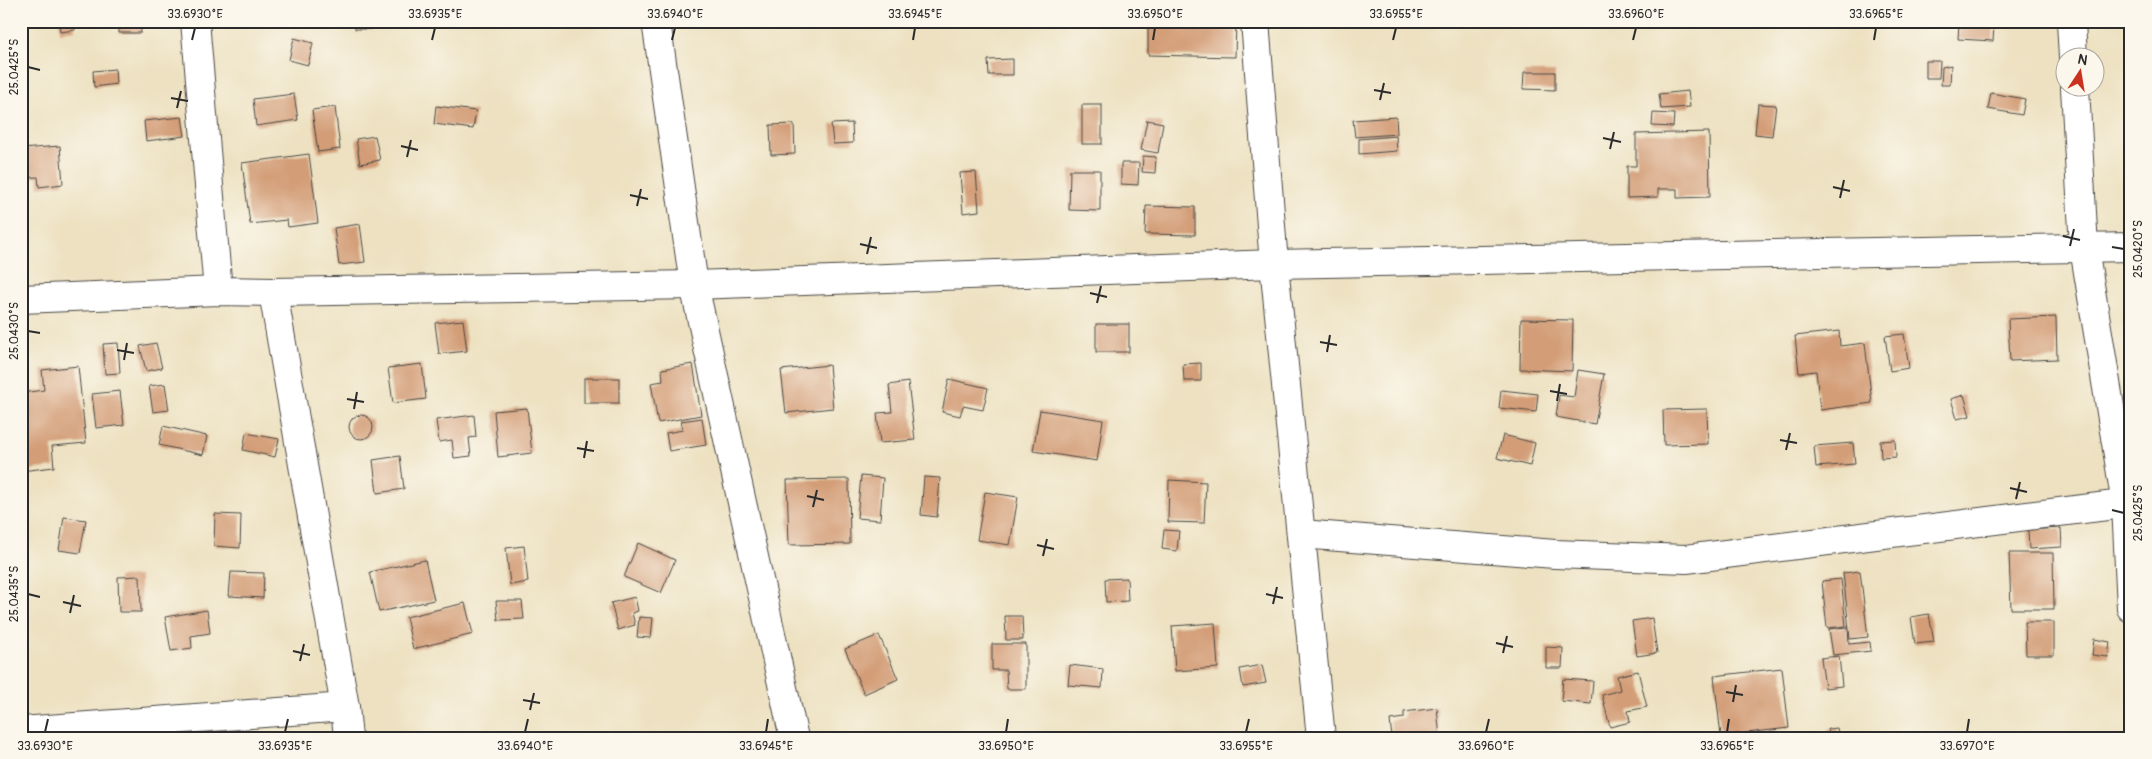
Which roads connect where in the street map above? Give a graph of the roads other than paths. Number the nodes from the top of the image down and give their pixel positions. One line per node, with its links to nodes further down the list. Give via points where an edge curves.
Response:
1 (195, 21): 11 (street)
2 (656, 21): 10 (street)
3 (1255, 21): 9 (street)
4 (2071, 21): 5 (street)
5 (2072, 48)
6 (2076, 98): 8 (street)
7 (2131, 247): 8 (street)
8 (2084, 248): 9 (street); 14 (street)
9 (1274, 264): 10 (street); 15 (street)
10 (694, 285): 12 (street); 20 (street)
11 (218, 291): 12 (street); 13 (street)
12 (273, 292): 17 (street)
13 (21, 299)
14 (2128, 503): 15 (street, via 1686,559 1555,554); 16 (street)
15 (1301, 534): 21 (street)
16 (2131, 608)
17 (345, 707): 18 (street); 19 (street)
18 (21, 731)
19 (348, 738)
20 (794, 738)
21 (1321, 738)

